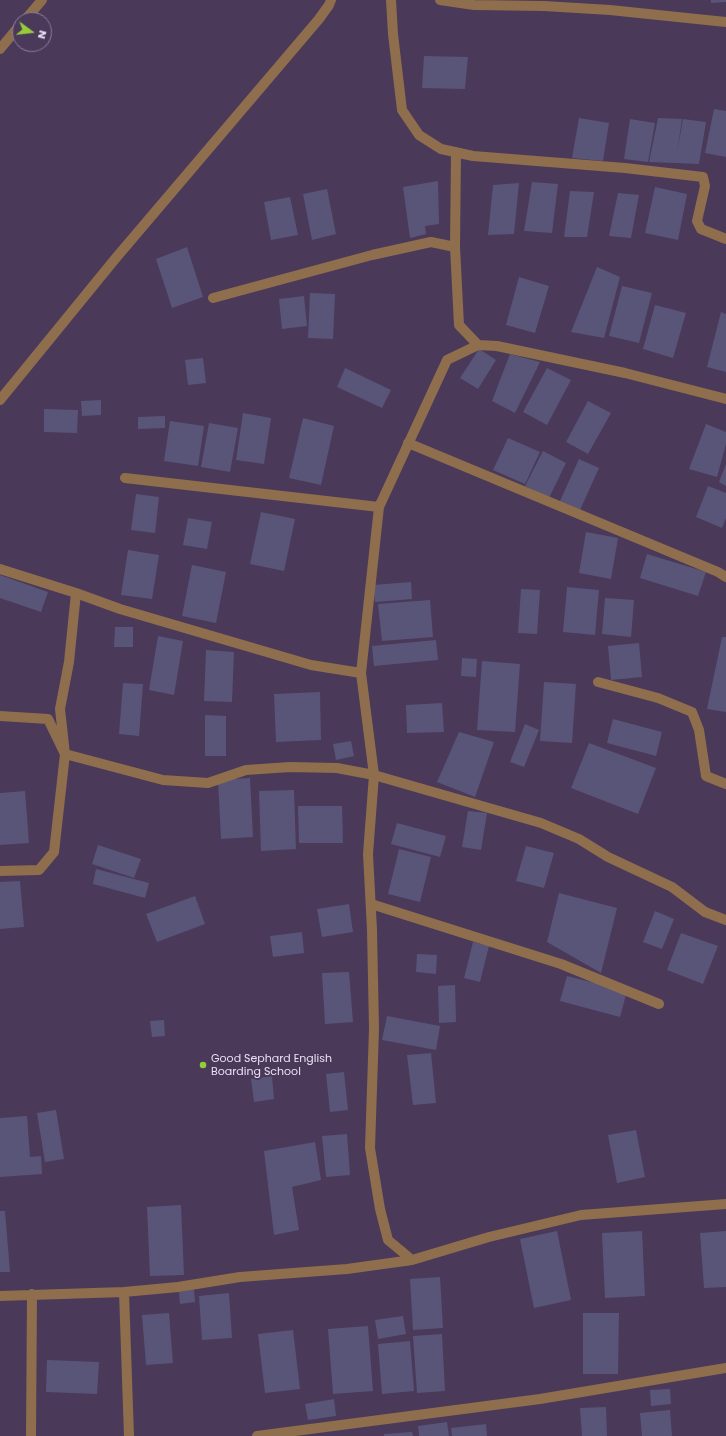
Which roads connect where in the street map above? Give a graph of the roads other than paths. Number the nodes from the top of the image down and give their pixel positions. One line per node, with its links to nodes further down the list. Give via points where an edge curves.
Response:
1 (42, 0): 5 (street)
2 (331, 0): 15 (street, via 319,20 115,259)
3 (391, 0): 9 (street, via 402,110 419,135 441,149)
4 (440, 0): 6 (street, via 474,5 610,10)
5 (32, 12)
6 (726, 22)
7 (12, 35): 8 (street)
8 (0, 49)
9 (456, 152): 10 (street, via 473,156 703,177 705,186 697,221 701,229); 11 (street)
10 (726, 239)
11 (455, 246): 12 (street, via 431,242 380,253); 13 (street, via 459,325)
12 (213, 298)
13 (478, 344): 14 (street, via 625,373); 16 (street, via 447,360)
14 (726, 398)
15 (0, 400)
16 (408, 444): 18 (street); 20 (street)
17 (125, 478): 18 (street)
18 (379, 507): 22 (street)
19 (0, 569): 21 (street)
20 (726, 577)
21 (76, 593): 22 (street, via 120,609 311,665); 25 (street, via 69,662 60,709)
22 (361, 673): 26 (street)
23 (598, 682): 27 (street, via 658,698 692,712 700,730 706,776)
24 (0, 716): 25 (street, via 48,719)
25 (65, 754): 26 (street, via 163,780 208,783 246,770 290,767 337,768); 28 (street, via 54,852 39,870)
26 (374, 776): 29 (street, via 368,854); 30 (street, via 541,823 579,839 608,857 672,887 705,912)
27 (726, 784)
28 (0, 870)
29 (371, 904): 31 (street, via 561,964); 33 (street, via 374,1029 370,1148 380,1210 388,1240)
30 (726, 920)
31 (659, 1004)
32 (726, 1204): 33 (street, via 581,1215 489,1237)
33 (412, 1260): 34 (street)
34 (124, 1292): 35 (street); 39 (street)
35 (32, 1294): 36 (street); 38 (street)
36 (0, 1296)
37 (726, 1368): 40 (street, via 540,1399)
38 (31, 1436)
39 (129, 1436)
40 (257, 1436)

